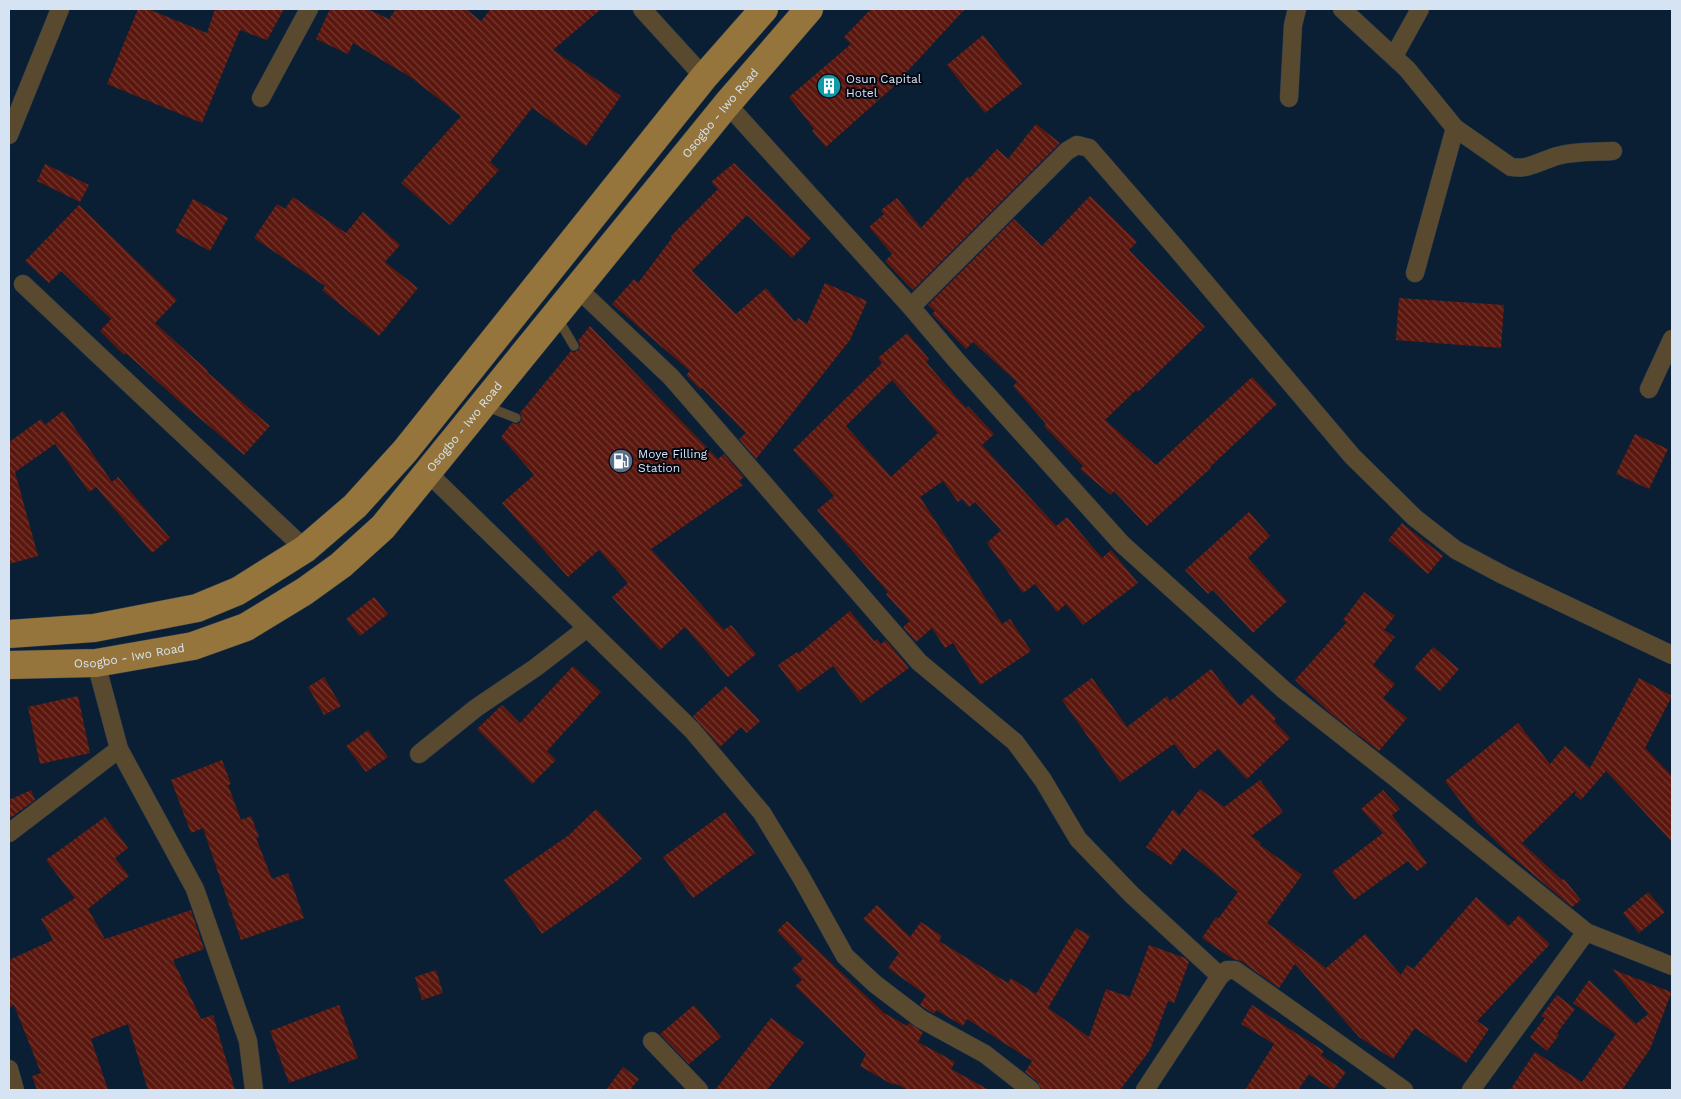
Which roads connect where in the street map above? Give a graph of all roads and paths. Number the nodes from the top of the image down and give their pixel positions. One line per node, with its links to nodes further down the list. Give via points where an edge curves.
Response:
1 (60, 9): 15 (street)
2 (309, 9): 11 (street)
3 (642, 9): 10 (street)
4 (764, 9): 10 (main road)
5 (810, 9): 13 (main road, Osogbo - Iwo Road)
6 (1297, 9): 12 (street, via 1293,25)
7 (1342, 9): 9 (street)
8 (1420, 9): 9 (street)
9 (1394, 56): 14 (street)
10 (704, 77): 28 (main road, via 405,451 355,506)
11 (261, 98)
12 (1290, 98)
13 (727, 104): 19 (main road, Osogbo - Iwo Road); 20 (street)
14 (1455, 128): 16 (street, via 1511,167 1520,169 1557,156); 17 (street)
15 (9, 135)
16 (1613, 151)
17 (1415, 273)
18 (23, 284): 28 (street)
19 (577, 288): 21 (main road, Osogbo - Iwo Road); 39 (street, via 671,377 919,662 1015,742 1043,780 1078,839 1132,895)
20 (911, 307): 31 (street, via 1067,151 1078,145 1089,148 1352,456 1415,518 1456,550); 37 (street, via 1122,544 1284,690)
21 (556, 314): 23 (lane); 25 (main road, Osogbo - Iwo Road)
22 (1672, 339): 24 (street)
23 (574, 346)
24 (1649, 389)
25 (483, 405): 26 (lane); 27 (main road, Osogbo - Iwo Road)
26 (516, 418)
27 (428, 473): 29 (street); 32 (main road, Osogbo - Iwo Road, via 383,527 341,565 246,627 193,646)
28 (305, 549): 30 (main road, via 238,591 197,608 94,628)
29 (587, 628): 35 (street, via 476,708); 45 (street, via 692,730 762,813 845,956 921,1019 985,1054)
30 (9, 634)
31 (1672, 655)
32 (96, 663): 33 (main road, Osogbo - Iwo Road); 34 (street)
33 (9, 665)
34 (119, 749): 36 (street); 43 (street, via 195,889 248,1040)
35 (419, 754)
36 (9, 832)
37 (1586, 932): 38 (street); 48 (street)
38 (1672, 967)
39 (1220, 976): 46 (street); 47 (street, via 1226,970 1235,970)
40 (652, 1041): 44 (street)
41 (9, 1069): 42 (street)
42 (15, 1090)
43 (254, 1090)
44 (699, 1090)
45 (1031, 1090)
46 (1146, 1090)
47 (1404, 1090)
48 (1471, 1090)

